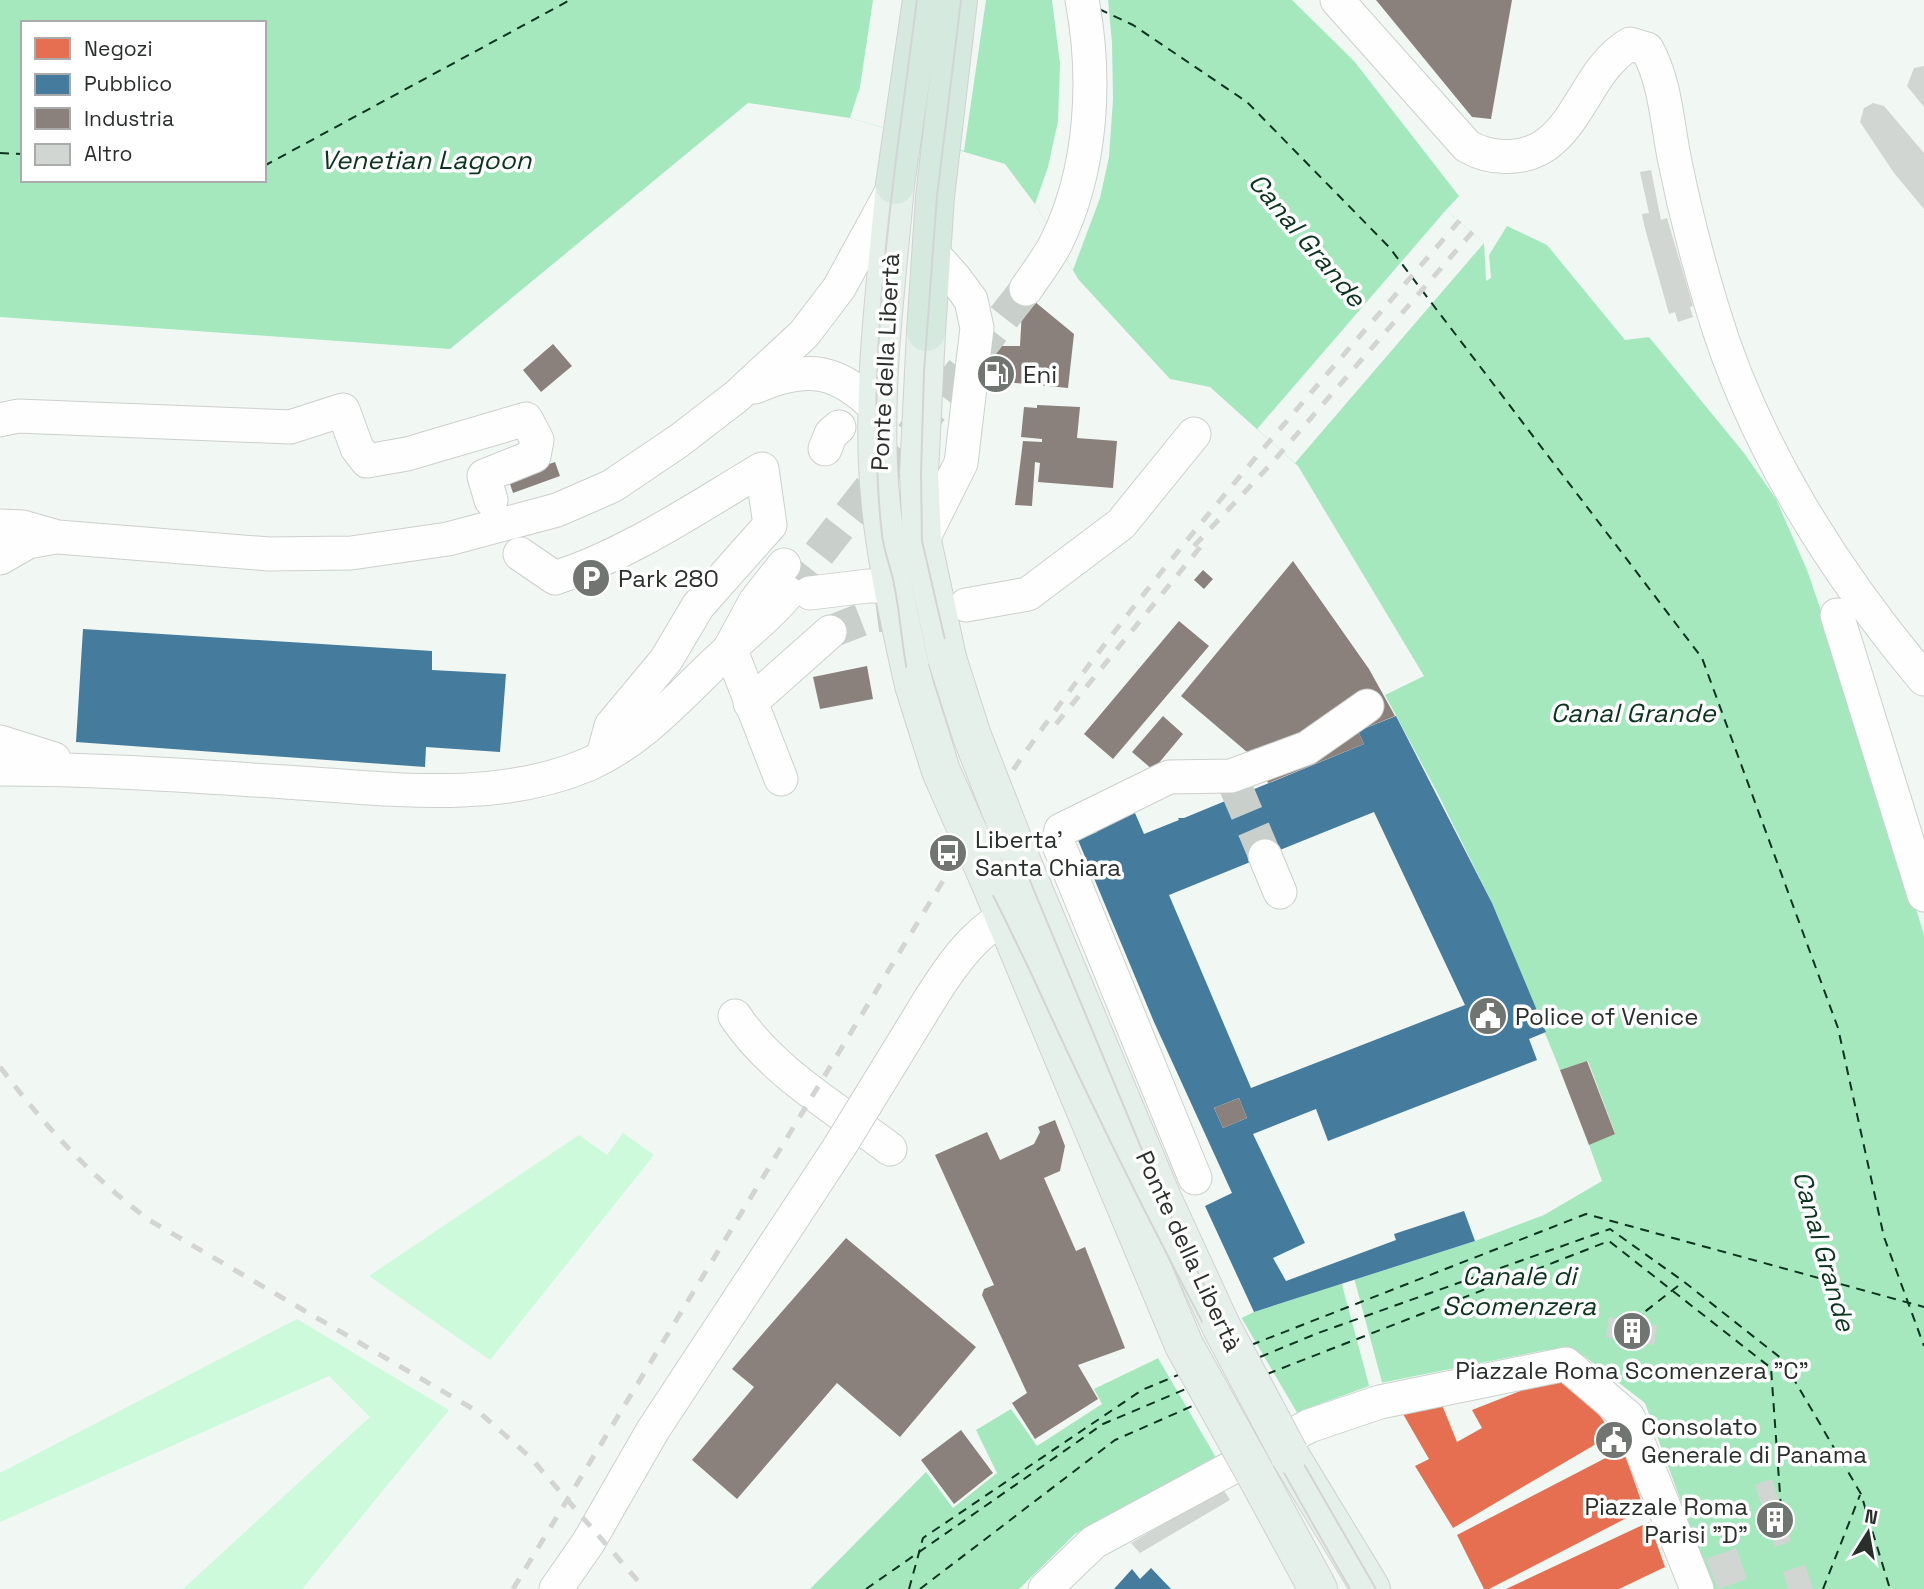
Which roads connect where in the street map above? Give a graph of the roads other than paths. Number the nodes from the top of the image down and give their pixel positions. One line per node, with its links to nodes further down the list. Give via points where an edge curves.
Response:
1 (922, 0): 5 (highway, Ponte della Libertà)
2 (958, 0): 6 (highway, Ponte della Libertà)
3 (1082, 0): 7 (street, via 1089,68 1088,119 1078,179 1055,244)
4 (1337, 0): 26 (street, via 1467,146 1480,154 1509,158 1552,140 1614,54 1630,44 1647,49 1657,66 1712,308 1753,415 1839,568)
5 (896, 176): 8 (main road, Ponte della Libertà); 9 (street, via 860,252)
6 (933, 255): 10 (highway, Ponte della Libertà); 18 (street, via 971,300 977,328 961,463)
7 (1022, 281)
8 (883, 316): 9 (street, via 859,305 840,305); 12 (main road, Ponte della Libertà); 18 (main road, via 910,351 909,479)
9 (810, 328): 11 (street)
10 (926, 332): 18 (main road, Ponte della Libertà, via 919,473)
11 (737, 396): 12 (street, via 782,376 809,372 849,385); 17 (street, via 612,486 557,510 448,539 397,549 295,554)
12 (878, 410): 21 (main road, Ponte della Libertà, via 880,486)
13 (0, 420): 15 (street, via 18,416 290,427 343,410 357,448 367,461 526,419 537,440 534,456)
14 (1194, 434): 22 (street, via 1121,524 1028,594)
15 (488, 488)
16 (0, 526): 17 (street)
17 (58, 537): 20 (street, via 27,542)
18 (922, 541): 37 (main road, Ponte della Libertà, bridge, via 947,658 1015,846)
19 (520, 554): 30 (street, via 555,578 581,570 657,532 762,468 770,525 698,606 666,660 611,726)
20 (0, 558)
21 (895, 586): 25 (street, via 794,583 772,614); 37 (main road, Ponte della Libertà, bridge, via 914,685 941,771 988,877)
22 (967, 605)
23 (1837, 615): 36 (street)
24 (830, 632): 27 (street)
25 (730, 648): 27 (street); 30 (street, via 664,715)
26 (1924, 679)
27 (751, 703): 33 (street)
28 (1367, 706): 40 (street, via 1307,748 1232,779 1169,777 1061,830 1058,843 1206,1172)
29 (0, 742): 32 (street)
30 (603, 756): 32 (street, via 551,776 473,790)
31 (0, 769): 32 (street)
32 (91, 769)
33 (781, 779)
34 (1265, 856): 35 (street)
35 (1280, 892)
36 (1924, 895)
37 (1020, 907): 40 (main road, Ponte della Libertà); 41 (street, bridge, via 965,947 653,1430); 43 (main road, Ponte della Libertà, bridge, via 1184,1345)
38 (735, 1016): 39 (street, via 779,1064)
39 (890, 1149)
40 (1162, 1198): 44 (main road, Ponte della Libertà, bridge, via 1221,1326 1289,1454)
41 (556, 1589)
42 (1045, 1589): 45 (street, via 1094,1542 1310,1426 1378,1395 1566,1364 1628,1417)
43 (1318, 1589)
44 (1371, 1589)
45 (1698, 1589)

